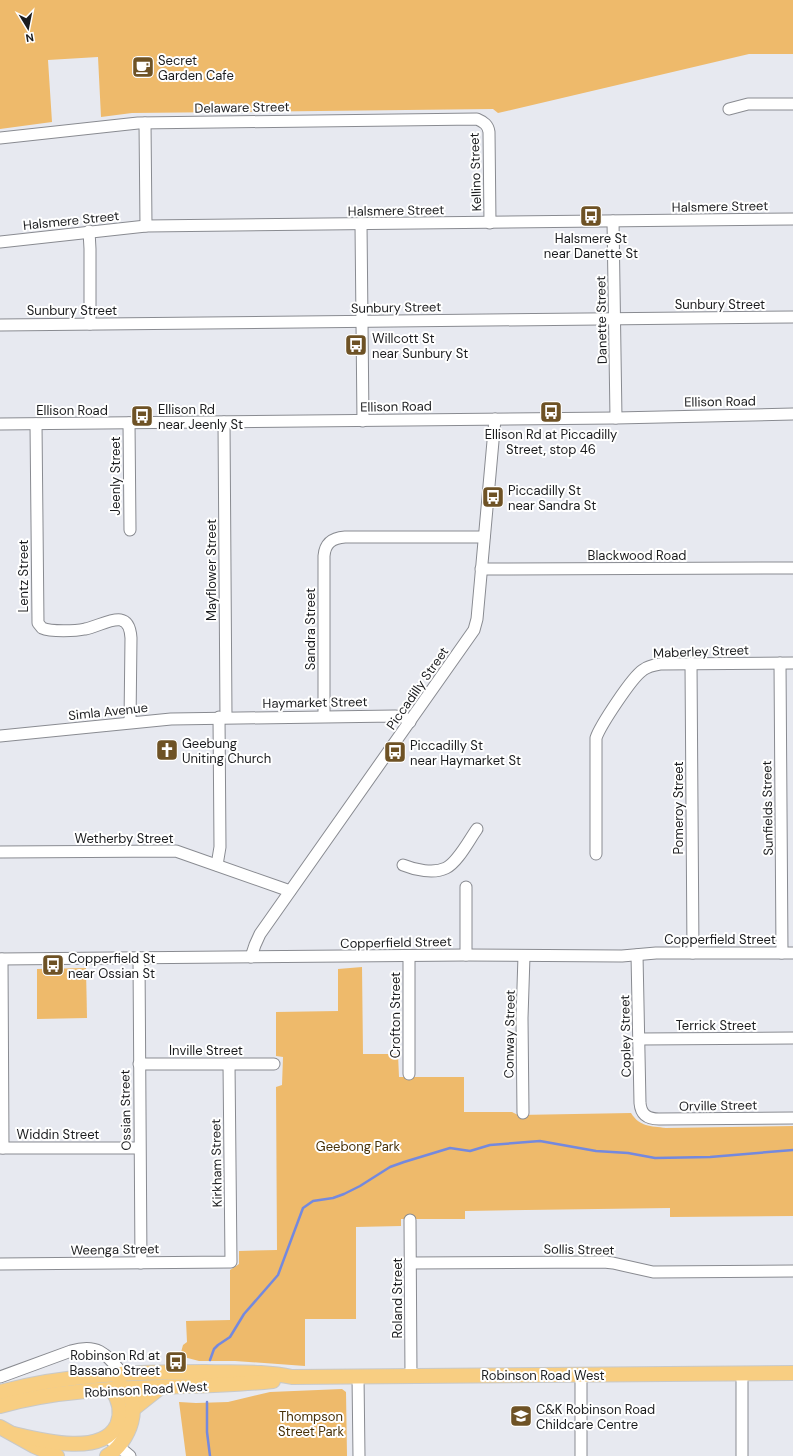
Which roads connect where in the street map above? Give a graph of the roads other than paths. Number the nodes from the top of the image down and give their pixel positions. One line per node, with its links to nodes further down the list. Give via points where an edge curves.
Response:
1 (793, 104): 2 (street, via 748,104)
2 (729, 109)
3 (484, 122): 4 (street, Delaware Street, via 474,119); 8 (street, Kellino Street, via 489,132)
4 (145, 123): 5 (street, Delaware Street); 10 (street)
5 (0, 138)
6 (793, 219): 7 (street, Halsmere Street)
7 (613, 221): 8 (street, Halsmere Street); 14 (street, Danette Street)
8 (490, 222): 9 (street, Halsmere Street)
9 (361, 224): 10 (street, Halsmere Street); 15 (street)
10 (146, 226): 11 (street, Halsmere Street)
11 (89, 231): 12 (street, Halsmere Street); 16 (street)
12 (0, 242)
13 (793, 317): 14 (street, Sunbury Street)
14 (615, 318): 15 (street, Sunbury Street); 19 (street, Danette Street)
15 (362, 321): 16 (street, Sunbury Street); 21 (street)
16 (90, 324): 17 (street, Sunbury Street)
17 (0, 325)
18 (793, 414): 19 (street, Ellison Road)
19 (616, 418): 20 (street, Ellison Road)
20 (495, 419): 21 (street, Ellison Road); 27 (street, Piccadilly Street)
21 (363, 421): 22 (street, Ellison Road)
22 (224, 422): 23 (street, Ellison Road); 34 (street, Mayflower Street)
23 (129, 423): 25 (street, Ellison Road); 26 (street, Jeenly Street)
24 (0, 424): 25 (street, Ellison Road)
25 (36, 424): 35 (street, Lentz Street, via 40,626 44,630 82,630 116,619 127,624 131,632)
26 (130, 530)
27 (484, 537): 29 (street, Piccadilly Street); 33 (street, Sandra Street, via 325,539)
28 (793, 568): 29 (street, Blackwood Road)
29 (481, 569): 36 (street, Piccadilly Street, via 474,630)
30 (691, 663): 31 (street, Maberley Street); 40 (street, Maberley Street, via 652,665 642,670 598,732 595,744); 45 (street, Pomeroy Street)
31 (780, 663): 32 (street, Maberley Street); 46 (street, Sunfields Street)
32 (793, 663)
33 (324, 716): 34 (street, Haymarket Street); 36 (street, Haymarket Street, via 395,716 403,717)
34 (222, 717): 35 (street, Simla Avenue); 41 (street, Mayflower Street, via 220,847)
35 (130, 722): 37 (street, Simla Avenue)
36 (410, 722): 44 (street, Piccadilly Street)
37 (0, 736)
38 (477, 829): 42 (street, via 457,858 446,868 427,870)
39 (0, 852): 41 (street, Wetherby Street, via 171,850)
40 (596, 854)
41 (217, 865): 44 (street, Wetherby Street)
42 (403, 865)
43 (466, 887): 47 (street)
44 (290, 892): 51 (street, Piccadilly Street, via 260,934)
45 (693, 953): 46 (street, Copperfield Street); 48 (street, Copperfield Street)
46 (788, 953)
47 (466, 955): 49 (street, Copperfield Street); 50 (street, Copperfield Street)
48 (637, 955): 50 (street, Copperfield Street); 55 (street, Copley Street)
49 (409, 956): 51 (street, Copperfield Street); 59 (street, Crofton Street)
50 (524, 956): 60 (street, Conway Street)
51 (251, 957): 52 (street, Copperfield Street)
52 (138, 958): 53 (street, Copperfield Street); 56 (street, Ossian Street)
53 (1, 959): 63 (street)
54 (793, 1038): 55 (street, Terrick Street)
55 (640, 1039): 61 (street, Copley Street, via 640,1103)
56 (139, 1064): 57 (street, Inville Street); 64 (street, Ossian Street)
57 (229, 1064): 58 (street, Inville Street); 66 (street, Kirkham Street)
58 (274, 1064)
59 (409, 1074)
60 (523, 1113)
61 (645, 1115): 62 (street, Orville Street, via 659,1120)
62 (793, 1118)
63 (2, 1148): 64 (street, Widdin Street)
64 (140, 1148): 67 (street, Ossian Street)
65 (410, 1220): 68 (street, Roland Street)
66 (231, 1262): 67 (street, Weenga Street)
67 (141, 1263): 69 (street, Weenga Street)
68 (411, 1263): 70 (street, Sollis Street, via 613,1262 653,1272); 77 (street, Roland Street)
69 (0, 1264)
70 (793, 1271)
71 (122, 1373): 74 (main road, Robinson Road West); 78 (street, Robinson Road West, via 103,1353 83,1348); 79 (main road, Robinson Road West, via 228,1372)
72 (742, 1373): 73 (main road, Robinson Road West); 75 (main road, Robinson Road West); 93 (street)
73 (793, 1373)
74 (102, 1374): 81 (main road, via 121,1385); 82 (main road, Robinson Road West, via 41,1382)
75 (581, 1374): 77 (main road, Robinson Road West); 92 (street)
76 (358, 1376): 77 (main road, Robinson Road West); 79 (main road, Robinson Road West); 91 (street)
77 (411, 1376)
78 (0, 1377)
79 (292, 1377): 80 (main road, Robinson Road West, via 254,1383)
80 (161, 1387): 81 (main road, Robinson Road West); 84 (main road)
81 (118, 1389): 83 (main road, Robinson Road West, via 58,1394); 84 (main road, via 130,1398); 87 (main road, via 119,1414)
82 (0, 1392)
83 (0, 1406)
84 (132, 1410): 87 (main road, via 129,1431 123,1442)
85 (0, 1427): 86 (main road)
86 (14, 1434): 87 (main road, via 81,1449); 88 (main road)
87 (113, 1443): 89 (main road); 90 (street)
88 (57, 1456)
89 (107, 1456)
90 (130, 1456)
91 (359, 1456)
92 (581, 1456)
93 (742, 1456)

